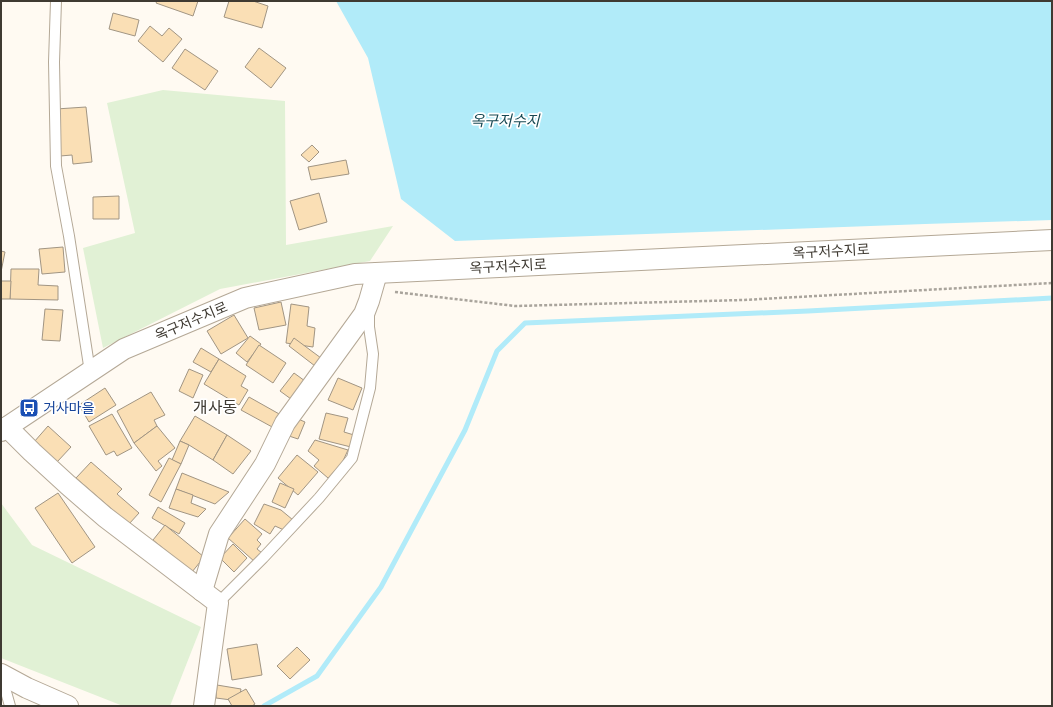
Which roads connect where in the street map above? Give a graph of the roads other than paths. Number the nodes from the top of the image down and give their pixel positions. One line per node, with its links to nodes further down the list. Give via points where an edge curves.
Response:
1 (56, 1): 4 (lane, via 56,166)
2 (1052, 240): 3 (street, 옥구저수지로)
3 (373, 288): 4 (street, 옥구저수지로, via 355,274 245,298 124,349); 6 (street, via 364,314 285,423 265,464 219,534); 7 (lane, via 369,327 373,354 370,388 352,458 314,504)
4 (90, 372): 5 (street, 옥구저수지로)
5 (4, 429): 6 (street, via 105,517)
6 (202, 591): 7 (street)
7 (218, 603): 11 (street)
8 (1, 674): 9 (lane); 10 (street)
9 (10, 706)
10 (68, 706)
11 (204, 706)

